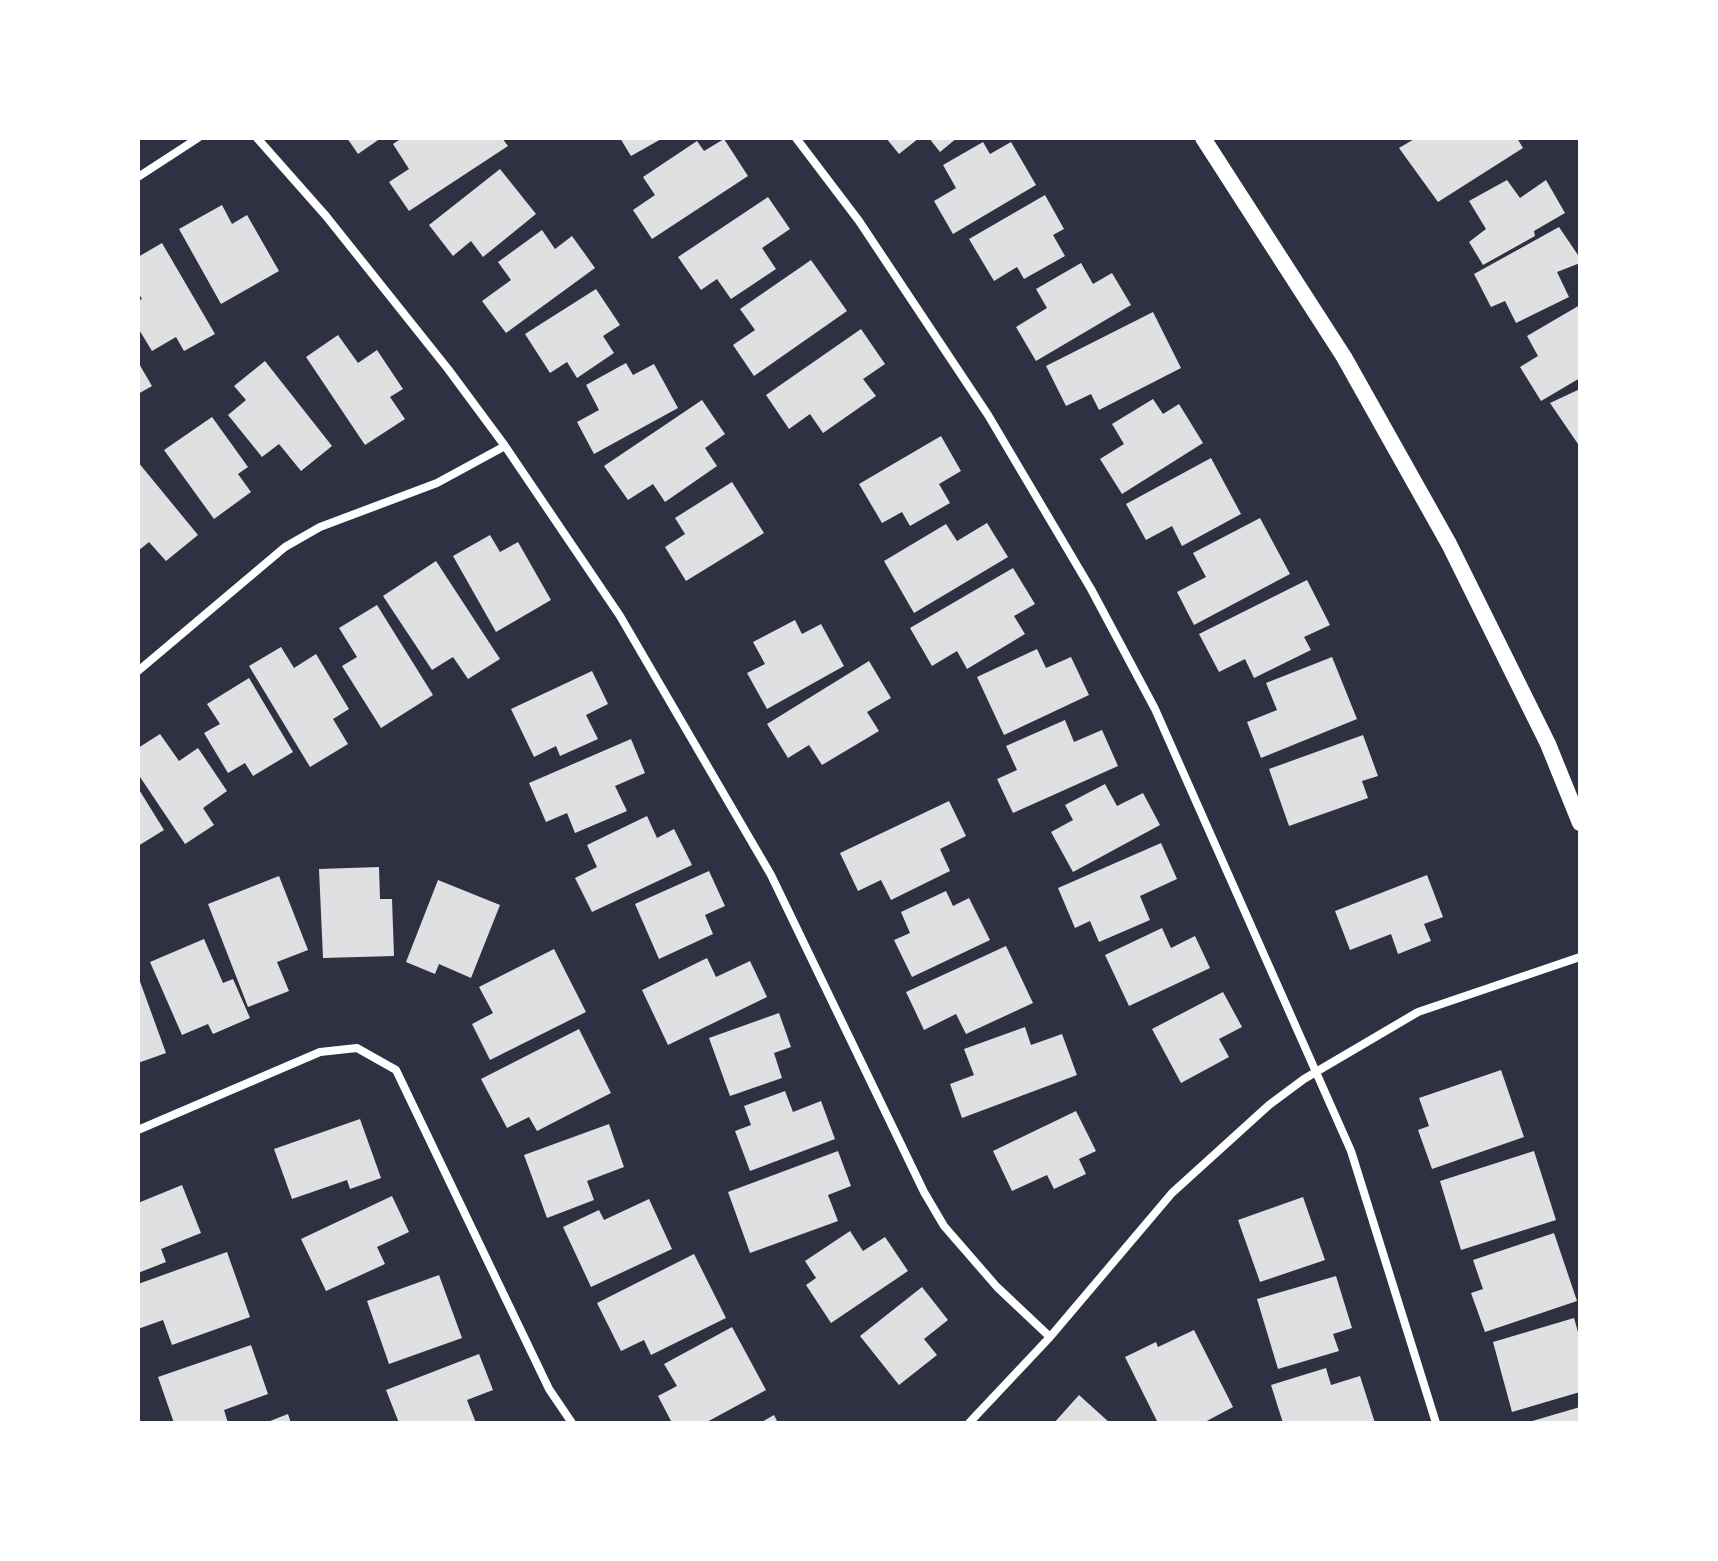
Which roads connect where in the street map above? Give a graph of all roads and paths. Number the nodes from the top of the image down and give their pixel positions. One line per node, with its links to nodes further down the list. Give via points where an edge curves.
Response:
1 (198, 138): 5 (street)
2 (257, 138): 6 (street, via 326,216)
3 (796, 138): 10 (street, via 859,221 988,415 1091,589 1155,709)
4 (1203, 138): 8 (main road, via 1344,357 1449,544 1548,744)
5 (138, 177)
6 (505, 446): 7 (street, via 437,483 320,527 285,547); 12 (street, via 620,616 742,822 944,1226)
7 (138, 671)
8 (1580, 823)
9 (1580, 957): 10 (street, via 1418,1012)
10 (1318, 1073): 12 (street, via 1269,1105 1202,1162); 15 (street, via 1351,1151)
11 (138, 1130): 13 (street, via 320,1052 357,1048 396,1070 549,1389)
12 (1050, 1337): 14 (street)
13 (572, 1423)
14 (969, 1423)
15 (1436, 1423)

